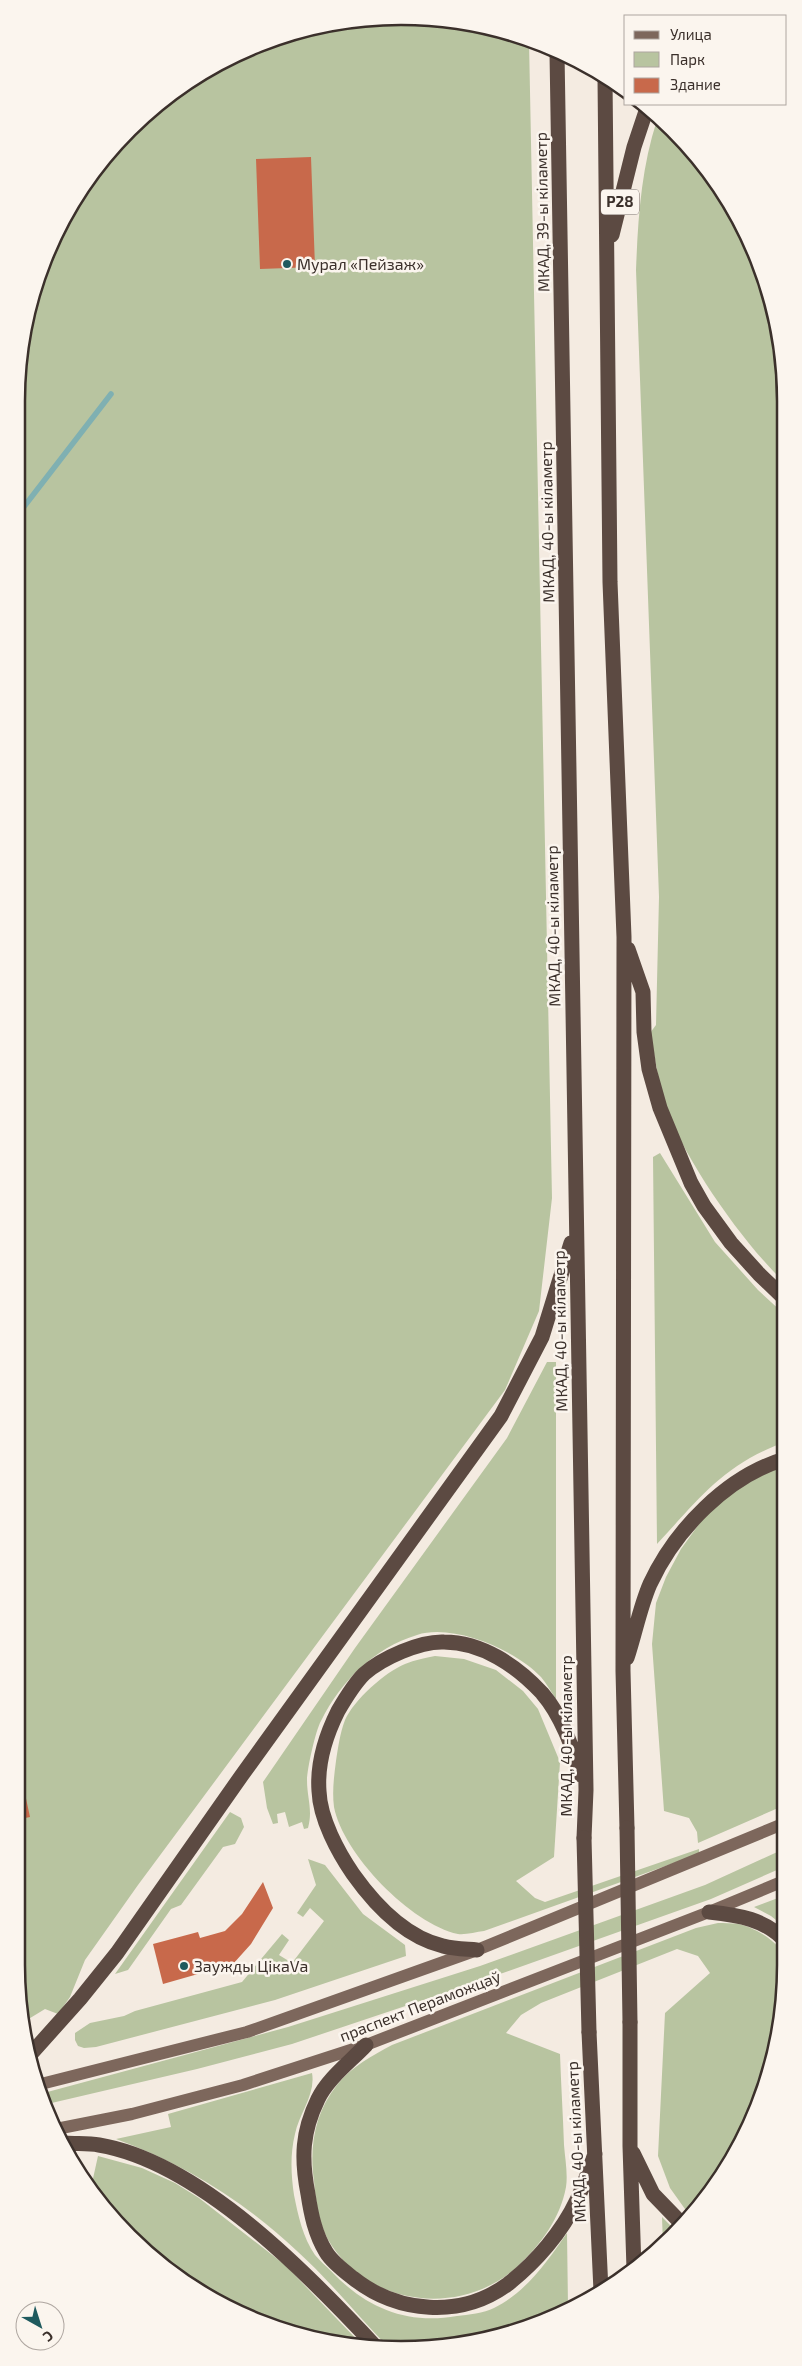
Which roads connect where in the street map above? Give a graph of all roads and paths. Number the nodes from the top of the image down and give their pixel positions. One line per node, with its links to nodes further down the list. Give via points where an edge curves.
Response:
1 (557, 60): 5 (highway, МКАД, 39-ы кіламетр)
2 (605, 85): 4 (highway)
3 (645, 115): 4 (highway, Р28)
4 (606, 256): 6 (highway, via 610,582)
5 (562, 371): 7 (highway, МКАД, 40-ы кіламетр)
6 (624, 937): 8 (highway, via 643,992 649,1069 660,1108 691,1183 731,1243); 10 (highway)
7 (576, 1229): 11 (highway, МКАД, 40-ы кіламетр); 18 (highway, via 542,1337 501,1416 117,1953)
8 (777, 1291)
9 (777, 1462): 10 (highway, via 746,1476 716,1498 673,1546 650,1585)
10 (623, 1671): 22 (highway, bridge)
11 (586, 1790): 16 (highway, via 571,1744 544,1695 523,1674 500,1658 472,1647 444,1642 416,1646 364,1674 345,1699 330,1728 320,1765 319,1792 335,1846 359,1883 400,1926 443,1946); 23 (highway, МКАД, 40-ы кіламетр, bridge, via 584,1838)
12 (777, 1827): 16 (main road, праспект Пераможцаў)
13 (777, 1884): 14 (main road, праспект Пераможцаў)
14 (709, 1912): 15 (highway, via 742,1916); 17 (main road, праспект Пераможцаў)
15 (777, 1933)
16 (477, 1950): 19 (main road, праспект Пераможцаў, via 247,2032)
17 (366, 2045): 20 (main road, праспект Пераможцаў, via 243,2085 132,2114); 23 (highway, via 319,2096 306,2129 303,2152 316,2233 327,2253 346,2273 379,2296 405,2305 432,2308 459,2305 485,2297 506,2285 550,2244 577,2200)
18 (35, 2050)
19 (44, 2083)
20 (63, 2128)
21 (70, 2143): 27 (highway, via 99,2145 139,2157 201,2190 257,2231 325,2293)
22 (630, 2146): 24 (highway, via 653,2194); 25 (highway)
23 (595, 2154): 26 (highway, МКАД, 40-ы кіламетр)
24 (677, 2220)
25 (634, 2260)
26 (601, 2284)
27 (369, 2339)

